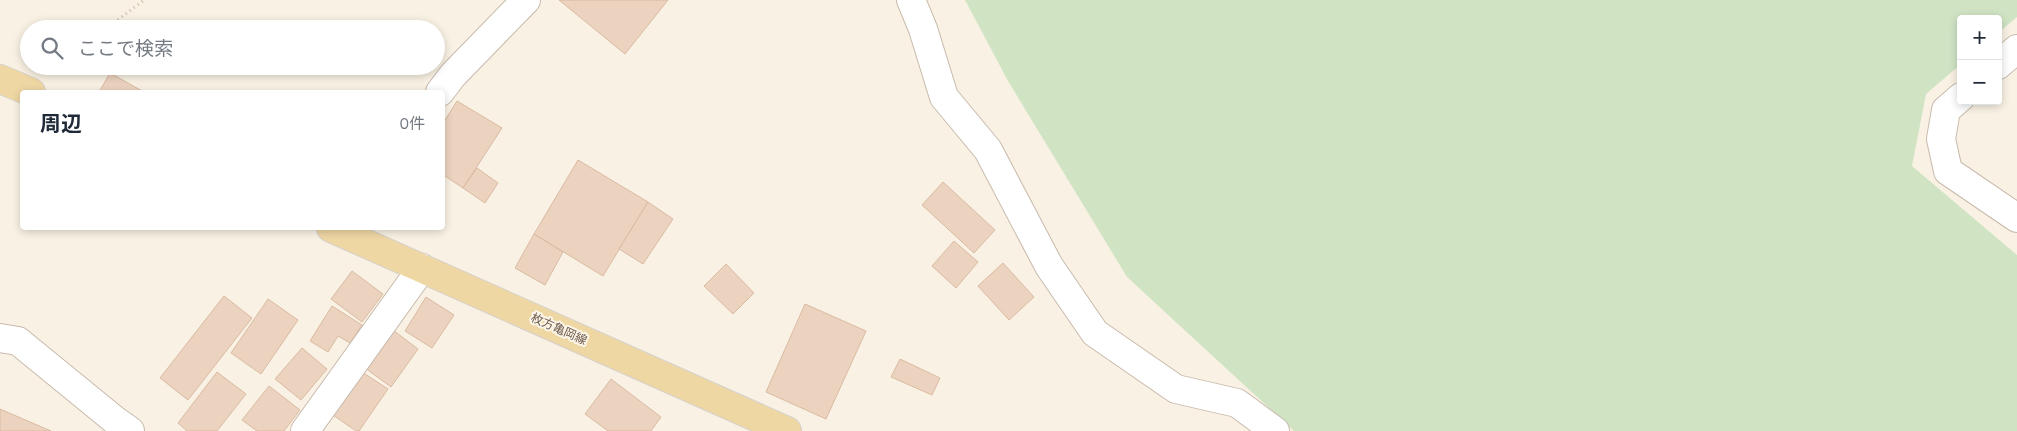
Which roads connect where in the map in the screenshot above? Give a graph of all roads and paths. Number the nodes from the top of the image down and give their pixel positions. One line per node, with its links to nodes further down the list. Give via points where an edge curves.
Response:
1 (144, 0): 4 (path)
2 (526, 0): 9 (street)
3 (910, 0): 18 (street, via 923,29 944,97 988,150 1049,266 1095,332 1176,389 1237,403)
4 (118, 20)
5 (2017, 49): 6 (street)
6 (2002, 62)
7 (0, 79): 8 (main road)
8 (26, 90)
9 (442, 90)
10 (1957, 100): 11 (street, via 1946,110 1941,139 1948,171)
11 (2017, 218)
12 (347, 231): 13 (main road, 枚方亀岡線)
13 (422, 268): 16 (street); 17 (main road, 枚方亀岡線)
14 (0, 338): 15 (street, via 18,341)
15 (130, 431)
16 (305, 431)
17 (788, 431)
18 (1275, 431)

